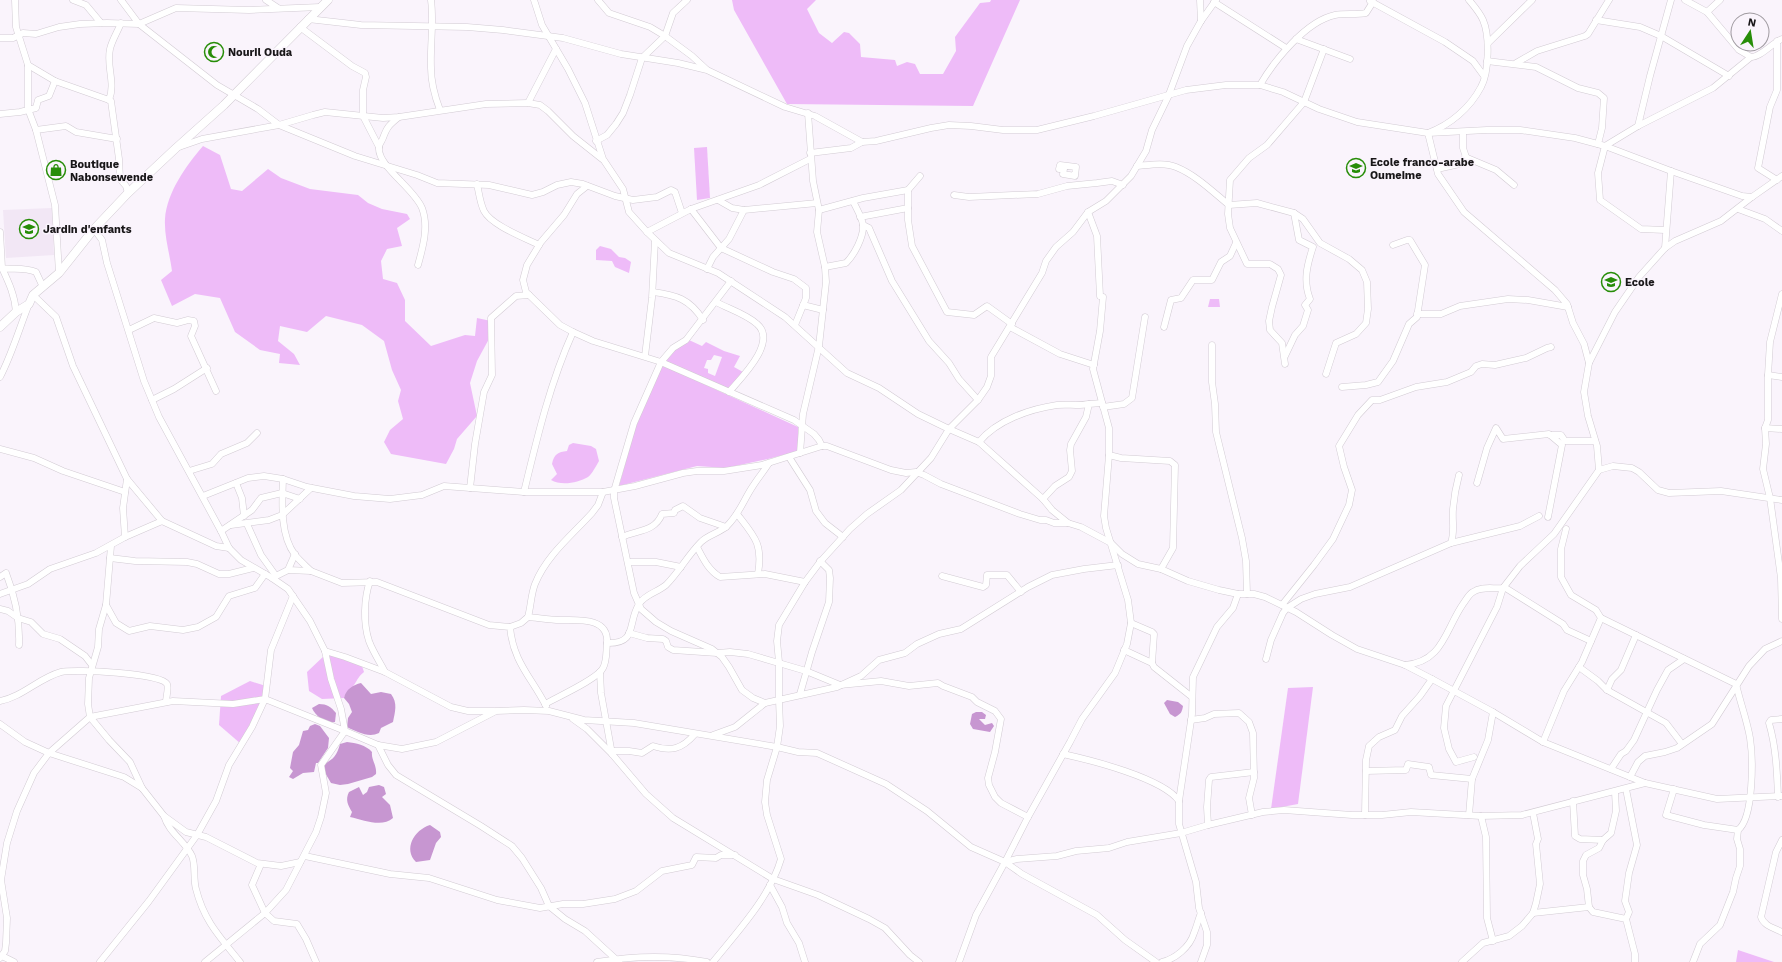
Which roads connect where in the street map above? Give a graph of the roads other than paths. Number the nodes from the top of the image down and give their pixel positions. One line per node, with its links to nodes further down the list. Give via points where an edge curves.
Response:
1 (16, 0): 30 (street)
2 (73, 0): 25 (street, via 86,5)
3 (121, 0): 27 (street)
4 (266, 0): 20 (street)
5 (328, 0): 19 (street)
6 (431, 0): 29 (street)
7 (534, 0): 33 (street)
8 (598, 0): 31 (street, via 609,13 644,24)
9 (687, 0): 31 (street, via 673,13)
10 (1200, 0): 24 (street)
11 (1469, 0): 37 (street, via 1483,20)
12 (1532, 0): 37 (street)
13 (1609, 0): 23 (street)
14 (1671, 0): 32 (street)
15 (1685, 0): 21 (street)
16 (1720, 0): 21 (street)
17 (1215, 1): 24 (street); 38 (street)
18 (1371, 1): 35 (street, via 1366,13 1335,15 1317,23); 48 (street, via 1445,42 1473,61)
19 (320, 7): 20 (street); 22 (street)
20 (278, 8): 27 (street, via 176,8)
21 (1707, 12): 41 (street, via 1739,50)
22 (308, 19): 28 (street); 29 (street, via 361,26)
23 (1596, 20): 32 (street, via 1640,28); 45 (street, via 1585,36 1537,51)
24 (1201, 21): 53 (street, via 1187,46)
25 (101, 23): 26 (street); 30 (street, via 60,27 36,34)
26 (121, 23): 27 (street); 54 (street, via 110,50 112,80)
27 (139, 24): 52 (street, via 217,85)
28 (300, 27): 52 (street); 61 (street, via 365,73)
29 (432, 27): 33 (street, via 503,30); 58 (street, via 432,76)
30 (18, 34): 34 (street, via 13,38); 46 (street)
31 (665, 36): 42 (street); 47 (street)
32 (1661, 36): 49 (street); 64 (street)
33 (549, 37): 39 (street); 42 (street)
34 (0, 38)
35 (1296, 39): 38 (street); 40 (street)
36 (1780, 40): 41 (street, via 1757,56); 83 (street, via 1777,90 1770,107 1758,168)
37 (1488, 43): 44 (street)
38 (1286, 48): 51 (street)
39 (556, 49): 56 (street); 69 (street, via 585,103)
40 (1324, 49): 43 (street); 55 (street)
41 (1751, 57): 49 (street)
42 (642, 58): 47 (street); 69 (street, via 623,113 607,135)
43 (1350, 59)
44 (1487, 61): 45 (street); 48 (street)
45 (1516, 63): 71 (street, via 1536,66 1578,88 1598,93 1604,98)
46 (28, 65): 50 (street); 57 (street)
47 (707, 70): 59 (street, via 785,107)
48 (1484, 76): 67 (street, via 1480,89 1456,118)
49 (1729, 76): 64 (street, via 1713,88)
50 (55, 82): 54 (street); 57 (street, via 49,96 38,100 36,108)
51 (1260, 85): 53 (street, via 1226,85 1186,90); 55 (street)
52 (234, 95): 63 (street); 74 (street)
53 (1168, 96): 70 (street, via 1037,130 949,126); 79 (street, via 1152,130 1146,151)
54 (108, 100): 68 (street, via 111,101)
55 (1304, 102): 67 (street, via 1358,122); 96 (street, via 1269,143 1249,158 1234,174 1230,180)
56 (528, 103): 58 (street, via 486,104); 77 (street, via 548,111 573,136)
57 (28, 109): 60 (street); 65 (street)
58 (440, 110): 62 (street)
59 (808, 113): 70 (street); 75 (street)
60 (0, 114)
61 (363, 116): 62 (street); 63 (street, via 326,112); 73 (street)
62 (399, 117): 73 (street, via 386,128)
63 (279, 125): 74 (street, via 202,139); 78 (street, via 328,146)
64 (1638, 126): 72 (street)
65 (36, 130): 68 (street, via 66,126 76,132); 122 (street, via 55,205)
66 (1463, 132): 67 (street); 71 (street, via 1520,130); 76 (street)
67 (1428, 133): 80 (street)
68 (117, 139): 89 (street, via 120,179)
69 (596, 141): 77 (street)
70 (862, 142): 75 (street, via 851,148)
71 (1598, 144): 72 (street)
72 (1605, 146): 81 (street); 108 (street, via 1598,173 1600,200 1641,229)
73 (379, 147): 78 (street)
74 (176, 148): 89 (street)
75 (810, 156): 93 (street, via 758,186); 95 (street)
76 (1466, 157): 80 (street, via 1464,163); 86 (street, via 1496,170)
77 (603, 159): 92 (street, via 623,189)
78 (385, 164): 84 (street, via 436,183); 118 (street, via 412,191 423,211 425,231)
79 (1137, 166): 85 (street); 96 (street, via 1176,166)
80 (1437, 169): 132 (street, via 1464,212 1555,290)
81 (1671, 171): 91 (street, via 1736,194); 108 (street)
82 (920, 176): 88 (street)
83 (1780, 178): 91 (street)
84 (478, 184): 87 (street, via 532,195 566,183 577,182); 114 (street, via 487,216)
85 (1123, 185): 90 (street, via 1112,182 1067,186 1038,194 969,197); 102 (street)
86 (1514, 185)
87 (587, 186): 92 (street); 114 (street, via 577,194 564,215)
88 (908, 190): 94 (street); 97 (street)
89 (128, 193): 107 (street)
90 (954, 195)
91 (1752, 197): 99 (street)
92 (625, 199): 103 (street, via 657,197 671,190 675,192); 111 (street, via 629,212)
93 (718, 200): 98 (street); 100 (street, via 732,208)
94 (853, 201): 101 (street); 105 (street)
95 (817, 203): 100 (street); 101 (street)
96 (1229, 205): 104 (street, via 1257,203); 113 (street, via 1228,223)
97 (908, 208): 105 (street); 140 (street, via 908,231 912,246 947,312 974,315 987,306)
98 (691, 209): 103 (street); 116 (street)
99 (1738, 209): 109 (street, via 1765,219); 117 (street, via 1721,221)
100 (744, 210): 116 (street, via 729,239)
101 (819, 210): 119 (street, via 817,232)
102 (1088, 212): 140 (street, via 1074,232 1056,247 1046,261 1042,273); 153 (street, via 1097,236 1102,296 1100,331)
103 (682, 213): 111 (street)
104 (1294, 213): 149 (street, via 1298,240 1313,247 1306,269 1306,289 1310,299 1305,305 1308,310 1303,326 1295,335); 155 (street, via 1303,219 1320,242 1362,270 1367,282 1366,323 1356,334 1336,343)
105 (860, 217): 106 (street)
106 (863, 225): 119 (street, via 850,260 846,264); 163 (street, via 869,228 892,281 929,341)
107 (94, 229): 122 (street); 143 (street, via 102,240)
108 (1665, 230): 117 (street)
109 (1782, 231)
110 (0, 232): 120 (street)
111 (647, 232): 112 (street)
112 (655, 241): 121 (street, via 669,253); 125 (street)
113 (1236, 243): 142 (street, via 1230,256 1221,262 1212,280 1193,280 1181,298 1171,300); 149 (street, via 1247,264 1270,264 1278,269 1281,275 1269,321 1270,330 1282,343)
114 (540, 244): 128 (street, via 524,275 524,288)
115 (1393, 245): 135 (street, via 1410,240 1425,265)
116 (721, 248): 121 (street); 131 (street, via 802,284 807,293)
117 (1665, 248): 151 (street, via 1639,277 1615,312)
118 (418, 265)
119 (825, 267): 133 (street)
120 (1, 268): 124 (street, via 36,272); 134 (street, via 13,293)
121 (707, 269): 123 (street)
122 (59, 273): 124 (street)
123 (730, 281): 129 (street); 139 (street)
124 (43, 287): 127 (street)
125 (653, 292): 137 (street, via 668,294 689,303); 148 (street)
126 (1782, 294): 138 (street)
127 (34, 295): 130 (street); 184 (street, via 56,317 74,369)
128 (529, 295): 144 (street, via 560,325); 189 (street, via 516,296 490,318 492,375 484,392)
129 (716, 302): 137 (street); 161 (street, via 757,324 762,332 762,349 758,358)
130 (29, 304): 134 (street); 158 (street, via 9,360)
131 (803, 305): 133 (street); 139 (street)
132 (1568, 307): 135 (street, via 1508,299 1460,306 1440,314); 151 (street, via 1584,344)
133 (823, 310): 146 (street)
134 (16, 312): 141 (street)
135 (1417, 314): 159 (street, via 1409,324 1393,361 1378,382)
136 (1145, 317): 165 (street, via 1132,398 1124,404)
137 (703, 320): 150 (street, via 686,340 673,348)
138 (1779, 324): 156 (street, via 1770,342)
139 (795, 326): 146 (street)
140 (1011, 326): 153 (street, via 1060,354); 163 (street, via 991,357 990,382)
141 (0, 328)
142 (1164, 328)
143 (128, 330): 154 (street, via 154,318 177,323 192,320 195,326 191,336); 162 (street)
144 (572, 332): 148 (street); 192 (street, via 539,428)
145 (1212, 345): 244 (street, via 1216,432 1242,538)
146 (819, 346): 166 (street); 168 (street, via 847,373 880,388 918,414)
147 (1551, 347): 248 (street, via 1526,358 1476,366 1471,372 1447,382 1409,389 1380,400 1372,400 1358,415 1339,446 1352,490 1347,511 1333,540)
148 (645, 356): 150 (street)
149 (1285, 356): 152 (street)
150 (661, 362): 161 (street); 190 (street, via 634,423)
151 (1588, 363): 172 (street, via 1584,392)
152 (1285, 364)
153 (1094, 365): 165 (street)
154 (207, 368): 160 (street); 162 (street)
155 (1326, 374)
156 (1768, 375): 157 (street); 167 (street, via 1768,420)
157 (1782, 376)
158 (0, 377)
159 (1342, 387)
160 (216, 391)
161 (729, 392): 166 (street)
162 (152, 400): 181 (street)
163 (978, 400): 168 (street)
164 (1089, 404): 165 (street); 173 (street, via 1056,405 1006,420 991,429); 198 (street, via 1086,417 1071,444 1072,471 1069,478 1055,486)
165 (1102, 405): 177 (street, via 1109,428)
166 (802, 425): 174 (street, via 814,434); 176 (street)
167 (1765, 428): 169 (street); 196 (street, via 1763,469)
168 (949, 429): 173 (street); 182 (street, via 931,458)
169 (1782, 429)
170 (257, 433): 181 (street, via 247,443 221,454 212,464)
171 (1550, 435): 172 (street, via 1561,435 1565,441); 187 (street, via 1503,439 1496,428); 204 (street, via 1562,446)
172 (1595, 441): 180 (street)
173 (979, 442): 198 (street)
174 (822, 446): 176 (street); 182 (street, via 832,447 891,470)
175 (0, 449): 191 (street, via 34,458 63,471)
176 (800, 453): 178 (street)
177 (1109, 455): 215 (street, via 1104,516); 227 (street, via 1170,462 1175,465 1173,548)
178 (789, 457): 179 (street); 214 (street, via 810,490 816,511 824,523)
179 (769, 463): 190 (street, via 739,469 682,473); 200 (street)
180 (1599, 470): 196 (street, via 1614,466 1632,468 1658,490 1669,493 1721,491); 239 (street, via 1554,534 1520,566)
181 (189, 471): 195 (street)
182 (916, 472): 206 (street, via 1020,514 1054,523); 214 (street, via 901,490 866,514)
183 (1459, 475): 216 (street, via 1454,494 1454,530)
184 (127, 479): 191 (street); 205 (street)
185 (283, 479): 186 (street, via 258,476); 188 (street); 194 (street)
186 (236, 483): 195 (street); 202 (street, via 242,498)
187 (1477, 483)
188 (311, 488): 189 (street, via 390,499 422,494 441,486); 197 (street)
189 (470, 488): 192 (street)
190 (614, 491): 193 (street); 213 (street)
191 (125, 492): 212 (street)
192 (524, 492): 193 (street)
193 (604, 492): 250 (street, via 592,513 541,571 534,586)
194 (282, 494): 197 (street); 201 (street); 202 (street, via 261,498)
195 (202, 496): 211 (street)
196 (1770, 498): 199 (street); 236 (street)
197 (300, 499): 201 (street)
198 (1043, 499): 206 (street)
199 (1782, 500)
200 (737, 514): 209 (street); 232 (street, via 757,543 760,552)
201 (282, 515): 207 (street); 220 (street, via 286,537)
202 (244, 516): 208 (street)
203 (1539, 516): 216 (street, via 1520,526)
204 (1548, 517)
205 (162, 521): 212 (street); 219 (street, via 194,537)
206 (1068, 523): 215 (street)
207 (247, 524): 208 (street); 233 (street, via 260,556)
208 (230, 525): 211 (street)
209 (726, 527): 213 (street, via 709,522 683,506 674,513 662,514 659,522 646,530); 218 (street)
210 (1566, 530): 252 (street, via 1561,549 1561,577 1571,595 1596,610)
211 (221, 531): 219 (street)
212 (125, 537): 217 (street)
213 (622, 537): 222 (street)
214 (843, 537): 223 (street)
215 (1111, 543): 224 (street); 227 (street, via 1138,564)
216 (1451, 543): 248 (street, via 1350,587 1308,596)
217 (111, 546): 221 (street); 240 (street, via 85,558 50,569 28,584)
218 (697, 547): 225 (street); 232 (street, via 710,568 720,577)
219 (229, 548): 226 (street)
220 (295, 554): 228 (street); 229 (street)
221 (110, 558): 226 (street, via 187,562 219,574); 247 (street)
222 (628, 562): 225 (street, via 656,562); 246 (street, via 634,593)
223 (820, 562): 238 (street); 272 (street, via 829,570 829,602)
224 (1118, 565): 241 (street, via 1058,573); 254 (street, via 1128,600)
225 (680, 567): 246 (street, via 665,586)
226 (253, 568): 231 (street)
227 (1161, 569): 243 (street, via 1188,581)
228 (288, 570): 229 (street); 233 (street)
229 (310, 571): 237 (street, via 342,583)
230 (3, 572): 235 (street); 240 (street)
231 (265, 574): 233 (street); 247 (street, via 255,588 234,593 216,616 190,630 150,626 130,630 116,623)
232 (758, 574): 238 (street)
233 (274, 576): 245 (street)
234 (942, 576): 241 (street, via 983,587 986,586 988,575 1007,575)
235 (0, 577)
236 (1782, 578): 253 (street)
237 (370, 581): 255 (street, via 392,587 489,625); 273 (street, via 366,597 366,630 369,642)
238 (805, 582): 267 (street, via 779,625)
239 (1503, 587): 258 (street, via 1563,624 1567,630); 269 (street, via 1483,588 1471,593 1435,653 1420,663); 278 (street, via 1497,607)
240 (12, 590): 242 (street); 251 (street)
241 (1021, 592): 277 (street, via 961,628 939,634 917,644 905,653 879,660 861,676)
242 (0, 594)
243 (1238, 594): 244 (street); 281 (street, via 1233,608 1217,627 1196,669)
244 (1247, 594): 248 (street, via 1265,597)
245 (293, 596): 263 (street, via 310,621); 282 (street, via 271,650)
246 (639, 604): 256 (street); 264 (street, via 656,622)
247 (106, 605): 271 (street, via 99,629 98,648)
248 (1284, 607): 265 (street); 269 (street, via 1357,648)
249 (0, 609): 251 (street)
250 (528, 617): 255 (street, via 522,623); 260 (street, via 589,621 605,631)
251 (18, 618): 261 (street); 271 (street, via 31,622 43,634 60,638 82,653)
252 (1601, 618): 257 (street); 258 (street)
253 (1782, 619)
254 (1131, 623): 262 (street); 268 (street, via 1154,634)
255 (510, 627): 287 (street, via 518,660)
256 (629, 633): 260 (street, via 619,643); 264 (street, via 663,639 673,650)
257 (1636, 635): 266 (street); 279 (street, via 1621,670 1612,679)
258 (1590, 641): 270 (street)
259 (1782, 641): 276 (street, via 1765,649)
260 (607, 644): 274 (street, via 606,660)
261 (19, 645)
262 (1124, 650): 268 (street); 307 (street, via 1115,673 1082,719)
263 (325, 651): 273 (street); 298 (street)
264 (717, 653): 267 (street, via 738,652); 286 (street, via 729,667 742,690)
265 (1266, 659)
266 (1684, 659): 276 (street); 291 (street, via 1668,670)
267 (779, 662): 272 (street); 283 (street)
268 (1152, 663): 281 (street)
269 (1405, 665): 275 (street)
270 (1579, 667): 279 (street); 301 (street, via 1564,691)
271 (91, 668): 284 (street, via 60,672 12,698); 285 (street, via 158,678 168,686); 292 (street, via 88,697)
272 (806, 671): 277 (street); 280 (street)
273 (385, 672): 288 (street, via 451,707 468,711)
274 (600, 672): 287 (street); 296 (street)
275 (1432, 679): 278 (street); 310 (street, via 1402,716 1395,730 1379,737 1369,746)
276 (1736, 684): 302 (street, via 1712,724); 320 (street, via 1750,737)
277 (840, 685): 280 (street); 329 (street, via 881,681 909,686 938,683 972,697 992,709 999,715 1001,723 988,778 989,786 1000,803)
278 (1453, 690): 290 (street); 308 (street, via 1446,706 1444,728 1449,749 1456,762)
279 (1607, 690): 291 (street)
280 (800, 694): 283 (street)
281 (1192, 697): 295 (street)
282 (265, 700): 285 (street, via 233,704 180,700); 298 (street); 333 (street, via 252,728 229,765 216,801)
283 (778, 700): 286 (street); 304 (street, via 780,726)
284 (0, 701)
285 (166, 702): 292 (street)
286 (765, 703): 300 (street, via 735,727)
287 (545, 704): 289 (street)
288 (496, 711): 289 (street); 303 (street, via 446,738 425,746 402,749)
289 (549, 711): 293 (street)
290 (1493, 712): 301 (street); 313 (street, via 1488,740)
291 (1647, 712): 302 (street, via 1666,723); 309 (street, via 1634,740)
292 (90, 716): 305 (street); 315 (street, via 130,762)
293 (570, 717): 296 (street); 306 (street)
294 (1782, 719): 319 (street, via 1769,723 1774,739)
295 (1191, 720): 311 (street, via 1214,714 1239,713 1244,716 1253,733); 321 (street)
296 (606, 722): 299 (street, via 634,723); 306 (street)
297 (0, 724): 305 (street, via 24,742)
298 (345, 730): 303 (street); 338 (street, via 321,765 326,787 325,802)
299 (695, 734): 300 (street); 306 (street, via 685,744 670,749 652,746 642,753)
300 (709, 736): 304 (street)
301 (1543, 742): 309 (street)
302 (1682, 744): 312 (street, via 1665,752 1645,756 1638,762)
303 (378, 745): 343 (street, via 396,775 512,846 526,864)
304 (776, 746): 340 (street, via 798,752 817,753 886,784 927,811 971,847); 342 (street, via 766,790 767,815 781,859)
305 (49, 752): 315 (street, via 124,777); 352 (street, via 34,774 17,811 7,843 1,880 7,918 6,942)
306 (612, 752): 337 (street, via 646,794 673,818)
307 (1063, 754): 321 (street, via 1145,778 1175,795); 329 (street)
308 (1474, 757)
309 (1611, 769): 312 (street)
310 (1366, 771): 313 (street, via 1406,770 1408,764 1429,767 1431,775); 325 (street)
311 (1254, 772): 324 (street, via 1249,798); 330 (street, via 1212,777 1207,807)
312 (1630, 777): 314 (street)
313 (1472, 779): 326 (street)
314 (1644, 783): 316 (street); 317 (street)
315 (142, 788): 327 (street)
316 (1626, 789): 318 (street); 348 (street, via 1637,845 1629,873 1625,901 1628,912)
317 (1674, 789): 320 (street, via 1717,799); 331 (street, via 1666,815 1704,825)
318 (1615, 792): 322 (street); 334 (street, via 1616,811 1611,833)
319 (1780, 796): 320 (street)
320 (1751, 797): 331 (street, via 1744,826)
321 (1178, 801): 332 (street)
322 (1573, 801): 323 (street); 334 (street, via 1575,836 1580,839)
323 (1533, 813): 328 (street); 347 (street, via 1538,839 1536,844 1540,884)
324 (1252, 815): 325 (street, via 1284,810); 330 (street)
325 (1365, 815): 326 (street, via 1411,812)
326 (1469, 815): 328 (street)
327 (164, 816): 333 (street, via 186,832); 336 (street, via 166,823)
328 (1481, 816): 350 (street, via 1486,837 1487,918)
329 (1028, 817): 340 (street)
330 (1208, 825): 332 (street)
331 (1738, 830): 370 (street, via 1740,866 1733,892 1720,925 1700,944)
332 (1181, 833): 340 (street, via 1127,842 1108,848); 346 (street, via 1196,882)
333 (197, 835): 336 (street); 341 (street)
334 (1603, 840): 344 (street, via 1583,861)
335 (1782, 840): 349 (street, via 1776,852 1761,917 1762,922)
336 (187, 849): 351 (street, via 193,858 194,884 203,910 210,925); 355 (street, via 145,907)
337 (735, 855): 342 (street); 343 (street, via 722,855 716,858 696,857 692,865 662,871 636,891 616,899)
338 (305, 856): 339 (street); 343 (street, via 390,874 428,878 520,906)
339 (300, 862): 341 (street, via 281,866); 345 (street, via 286,890)
340 (1005, 862): 364 (street, via 976,915); 365 (street, via 1097,915 1125,940)
341 (261, 864): 345 (street, via 252,885)
342 (772, 882): 361 (street, via 747,921); 362 (street); 363 (street, via 818,895 885,928)
343 (549, 906): 353 (street, via 585,931)
344 (1589, 907): 347 (street); 348 (street, via 1593,912)
345 (265, 913): 351 (street); 358 (street, via 274,921 297,924)
346 (1201, 913): 366 (street, via 1191,940 1178,954); 367 (street, via 1207,932 1207,945)
347 (1532, 913): 350 (street, via 1522,926 1509,936)
348 (1626, 919): 369 (street)
349 (1782, 932)
350 (1493, 941): 368 (street, via 1483,943)
351 (226, 945): 356 (street); 357 (street)
352 (1, 957): 354 (street)
353 (618, 960): 359 (street); 360 (street, via 688,959)
354 (14, 962)
355 (100, 962)
356 (205, 962)
357 (240, 962)
358 (316, 962)
359 (597, 962)
360 (707, 962)
361 (713, 962)
362 (805, 962)
363 (919, 962)
364 (960, 962)
365 (1156, 962)
366 (1162, 962)
367 (1201, 962)
368 (1462, 962)
369 (1635, 962)
370 (1693, 962)

